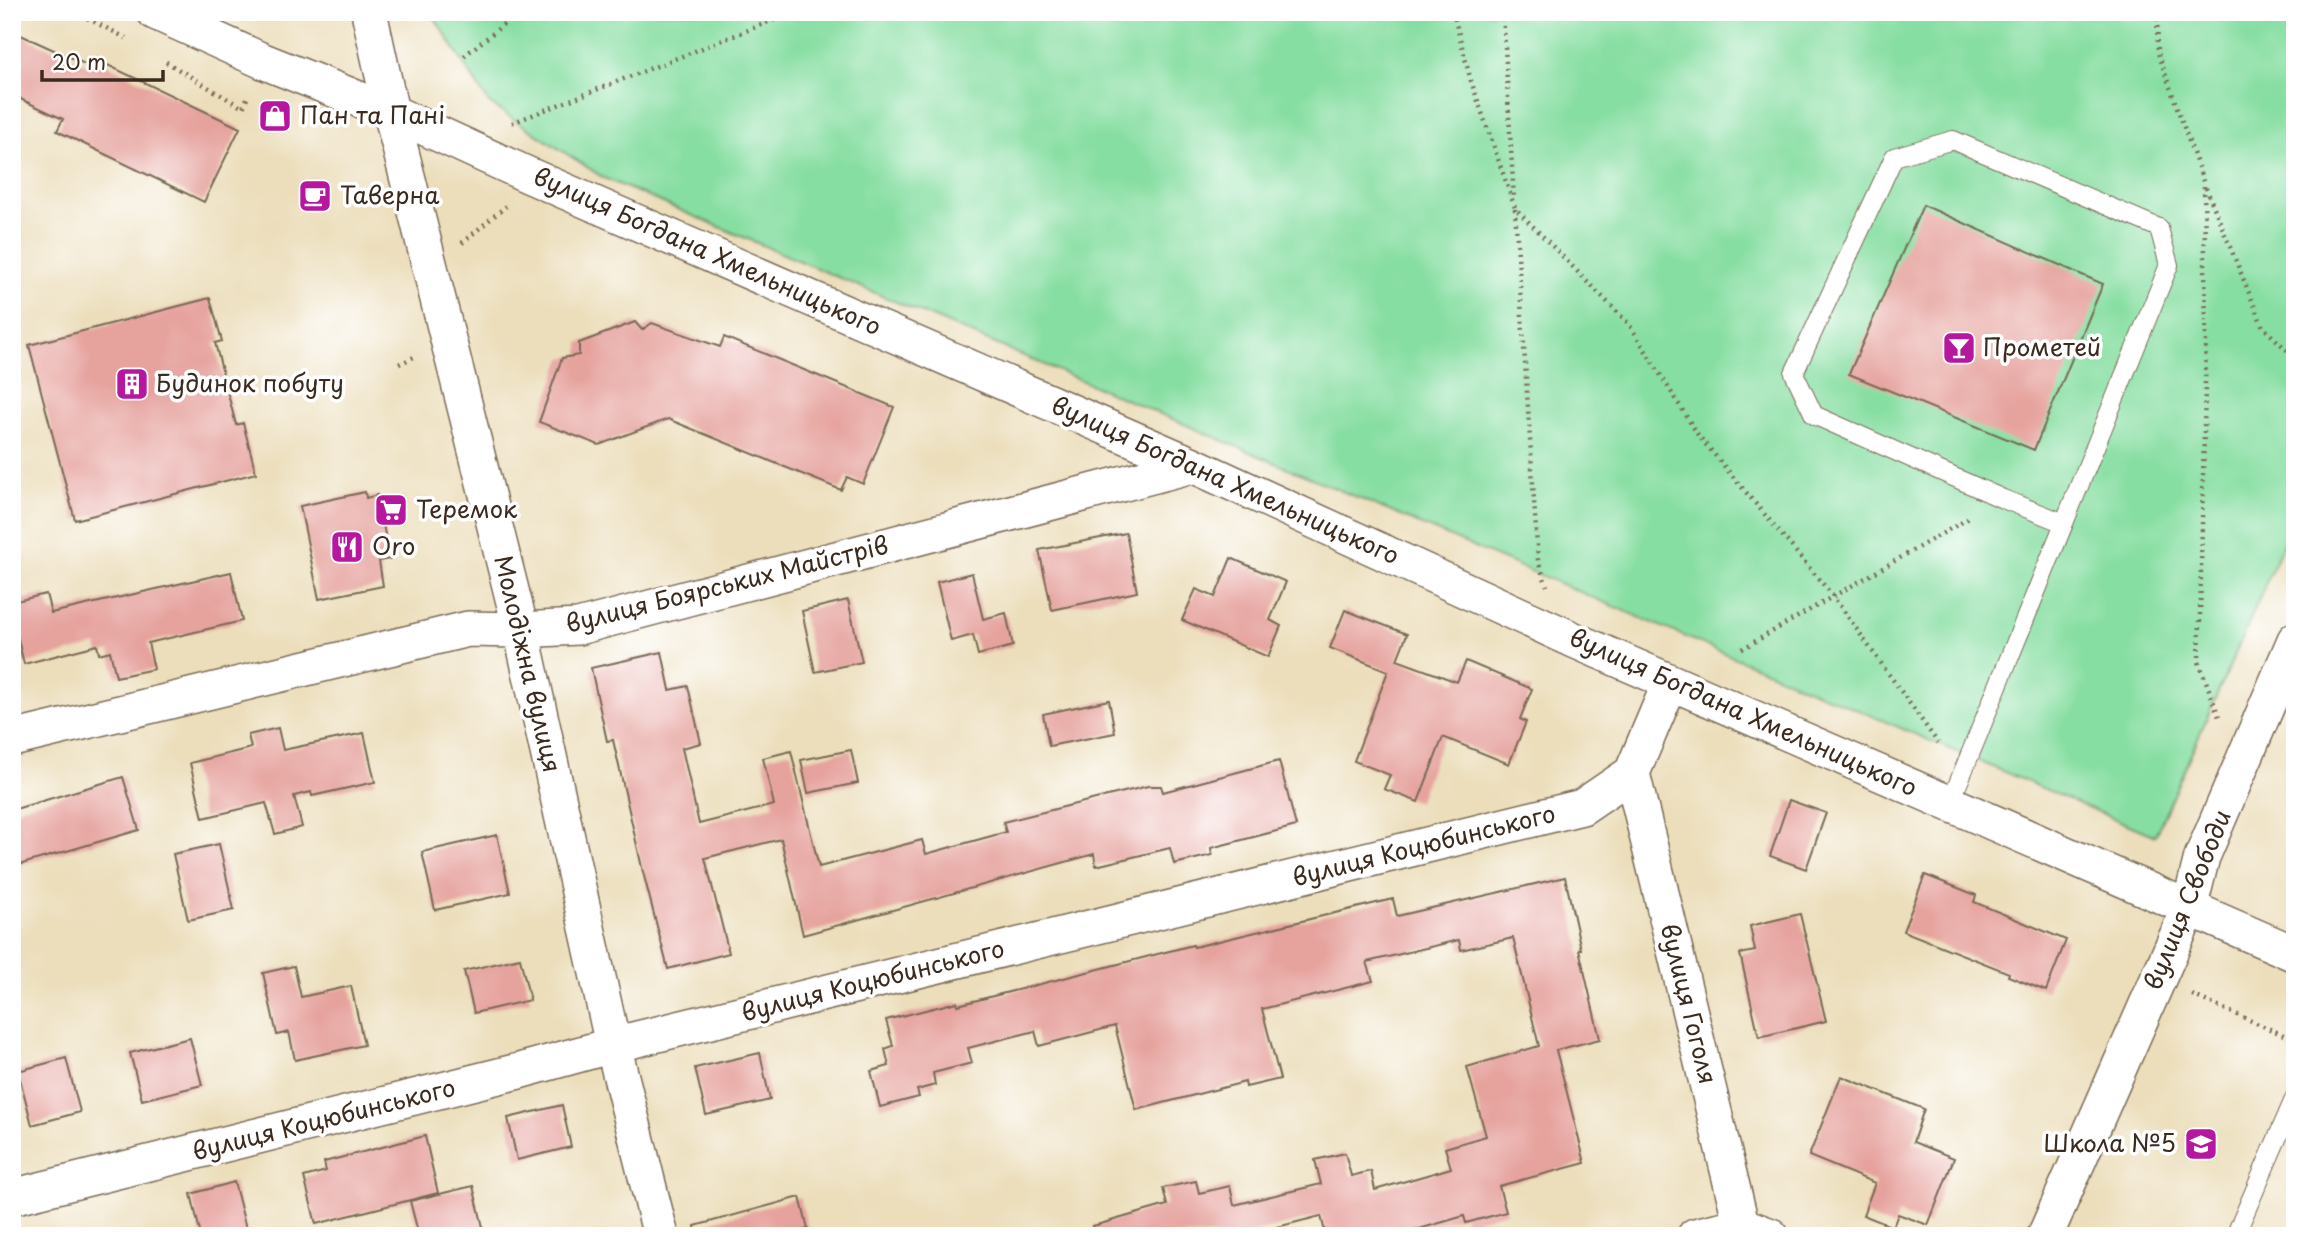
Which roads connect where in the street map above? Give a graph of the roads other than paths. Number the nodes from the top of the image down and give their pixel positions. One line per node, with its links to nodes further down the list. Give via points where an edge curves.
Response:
1 (155, 12): 3 (street, вулиця Богдана Хмельницького)
2 (369, 12): 3 (street, Молодіжна вулиця)
3 (391, 112): 4 (street, вулиця Богдана Хмельницького); 6 (street, Молодіжна вулиця)
4 (1193, 465): 6 (street, вулиця Боярських Майстрів, via 578,627); 8 (street, вулиця Богдана Хмельницького)
5 (2064, 523): 5 (lane, via 2169,265 2159,228 1953,140 1894,157 1794,373 1814,415); 11 (lane)
6 (521, 630): 9 (street, вулиця Боярських Майстрів, via 468,629); 14 (street, Молодіжна вулиця)
7 (2295, 640): 12 (street, вулиця Свободи, via 2202,857)
8 (1670, 683): 10 (street); 11 (street, вулиця Богдана Хмельницького)
9 (12, 739)
10 (1632, 773): 14 (street, вулиця Коцюбинського, via 1582,807); 17 (street, вулиця Гоголя)
11 (1950, 803): 12 (street, вулиця Богдана Хмельницького)
12 (2189, 909): 13 (street, вулиця Богдана Хмельницького); 20 (street, вулиця Свободи)
13 (2295, 954)
14 (613, 1045): 16 (street, вулиця Коцюбинського); 18 (street, Молодіжна вулиця)
15 (2295, 1097): 21 (lane)
16 (12, 1196)
17 (1752, 1232): 19 (street)
18 (661, 1236)
19 (1695, 1236)
20 (2045, 1236)
21 (2235, 1236)

